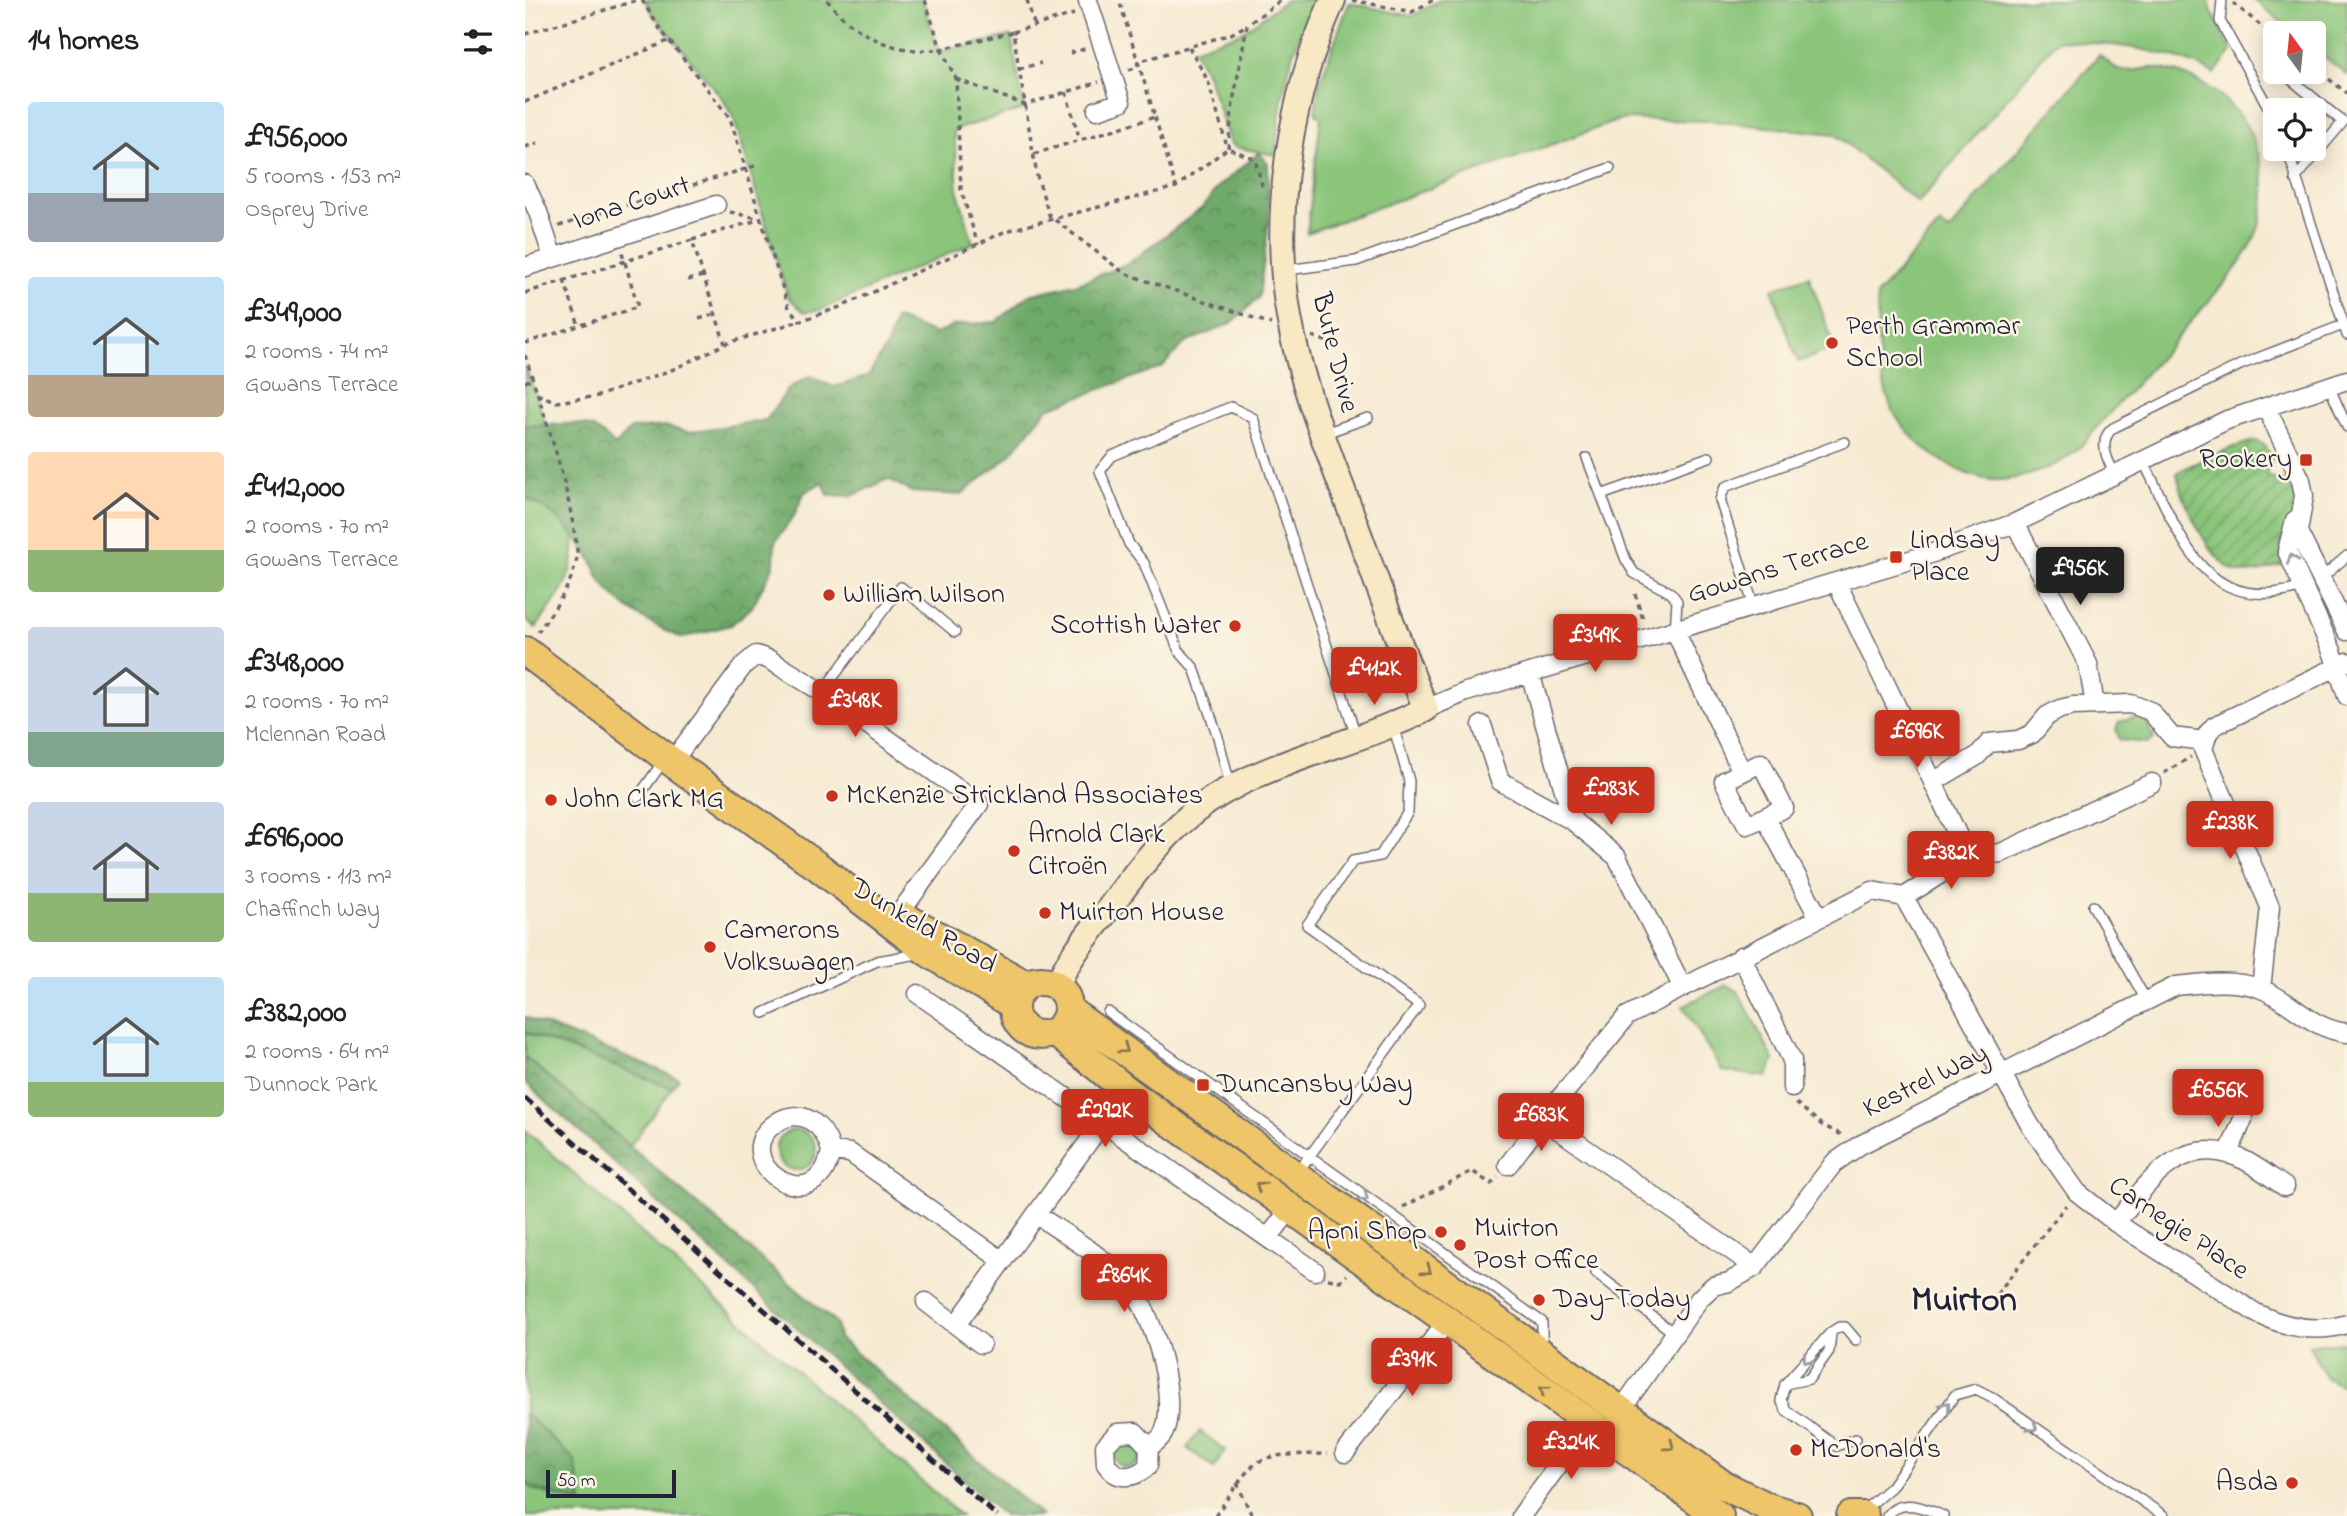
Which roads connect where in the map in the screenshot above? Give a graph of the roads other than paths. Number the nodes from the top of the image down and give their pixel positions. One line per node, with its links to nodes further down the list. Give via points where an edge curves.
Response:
1 (1333, 0): 15 (street, Bute Drive, via 1304,80 1293,136 1282,201)
2 (2222, 0): 5 (lane, via 2220,21)
3 (1088, 2): 6 (street, via 1121,102)
4 (2297, 84): 7 (lane)
5 (2263, 98)
6 (1097, 110)
7 (2345, 124): 10 (lane)
8 (2290, 161): 10 (lane)
9 (1610, 168): 15 (lane, via 1356,261)
10 (2295, 179): 16 (lane)
11 (525, 184): 13 (street)
12 (716, 205): 13 (street, Iona Court)
13 (553, 258): 14 (street, Iona Court)
14 (525, 267)
15 (1285, 270): 23 (street, Bute Drive, via 1292,329)
16 (2343, 325): 17 (lane); 28 (lane, via 2241,365 2113,428 2104,446)
17 (2347, 335)
18 (2347, 380): 19 (street, Gowans Terrace)
19 (2329, 386): 20 (street, Gowans Terrace); 22 (lane)
20 (2266, 407): 27 (street, Gowans Terrace, via 2227,420); 30 (street, via 2301,480)
21 (1368, 418): 23 (lane)
22 (2347, 427)
23 (1324, 434): 46 (street, Bute Drive)
24 (1845, 442): 36 (lane, via 1725,487 1720,500)
25 (1587, 457): 29 (lane)
26 (1709, 457): 29 (lane)
27 (2143, 461): 28 (street, Gowans Terrace); 35 (lane, via 2181,541 2211,576 2233,590 2254,594)
28 (2115, 475): 31 (street, Gowans Terrace)
29 (1601, 495): 37 (lane, via 1634,573 1677,601)
30 (2302, 508): 33 (street, via 2298,532); 35 (street, one-way to 30, via 2287,551)
31 (2015, 523): 34 (street, Gowans Terrace); 45 (street, via 2088,664)
32 (2347, 556): 33 (lane)
33 (2322, 579): 35 (lane); 38 (street)
34 (1837, 583): 36 (street, Gowans Terrace); 53 (street)
35 (2303, 587): 41 (street)
36 (1754, 607): 37 (street, Gowans Terrace)
37 (1675, 631): 42 (street, Gowans Terrace); 52 (street)
38 (2347, 631)
39 (955, 632): 43 (lane, via 901,587)
40 (526, 652): 51 (main road, Dunkeld Road)
41 (2342, 664): 44 (street); 50 (street, via 2214,726)
42 (1530, 673): 46 (street, Gowans Terrace); 58 (street)
43 (821, 692): 51 (street, via 756,655); 63 (street, via 979,804)
44 (2347, 696)
45 (2095, 705): 50 (street, via 2131,704 2150,711 2172,737); 53 (street, via 2060,709 2032,734 1989,743 1977,757)
46 (1426, 709): 47 (street, Gowans Terrace)
47 (1393, 724): 49 (street, Gowans Terrace); 85 (lane, via 1409,781 1408,812 1380,856 1353,861 1307,925 1419,1005)
48 (1482, 725): 58 (street, via 1500,781)
49 (1357, 738): 55 (street, Gowans Terrace); 55 (lane, via 1252,418 1231,407 1206,417 1112,456 1100,471 1179,651 1194,668)
50 (2203, 745): 68 (street, via 2270,907)
51 (669, 760): 56 (lane); 60 (main road, Dunkeld Road)
52 (1742, 772): 57 (street, via 1724,781 1747,825); 57 (street, via 1761,763 1784,808)
53 (1933, 782): 59 (street)
54 (2152, 783): 59 (street, via 2001,853)
55 (1231, 790): 72 (street, Gowans Terrace, via 1196,810 1145,861 1080,946)
56 (638, 797)
57 (1765, 817): 64 (street)
58 (1573, 821): 67 (street, via 1617,857)
59 (1965, 851): 61 (street, via 1955,865)
60 (820, 868): 63 (main road, Dunkeld Road); 65 (main road, Dunkeld Road)
61 (1905, 897): 64 (street, via 1872,891); 76 (street, Carnegie Place)
62 (2093, 906): 71 (lane)
63 (899, 914): 70 (main road, Dunkeld Road)
64 (1819, 918): 66 (street)
65 (928, 953): 70 (main road, Dunkeld Road); 74 (lane, via 877,961)
66 (1741, 956): 67 (street); 77 (street, via 1792,1059)
67 (1682, 986): 79 (street, via 1627,1016)
68 (2261, 989): 71 (street, Kestrel Way, via 2206,982 2176,986); 75 (street, Kestrel Way, via 2313,1024)
69 (918, 994): 81 (street)
70 (1020, 995): 72 (main road, via 1043,981); 72 (main road, via 1017,1021 1038,1035)
71 (2145, 1000): 76 (street, Kestrel Way)
72 (1060, 1009): 78 (main road); 85 (main road, one-way to 85)
73 (1108, 1012): 85 (lane)
74 (764, 1013)
75 (2347, 1033)
76 (2002, 1075): 88 (street, Carnegie Place, via 2045,1149 2077,1192); 91 (street, Kestrel Way, via 1860,1145 1834,1163)
77 (1792, 1088)
78 (1126, 1090): 81 (street); 85 (main road, one-way to 78)
79 (1543, 1119): 84 (street); 91 (street)
80 (2243, 1119): 83 (street)
81 (1102, 1124): 87 (street); 89 (street)
82 (831, 1151): 90 (street, via 850,1153)
83 (2228, 1154): 86 (street); 88 (street, via 2199,1150 2181,1156 2165,1167)
84 (1508, 1165)
85 (1302, 1186): 89 (street); 95 (main road); 102 (lane, one-way to 102, via 1388,1215 1542,1322)
86 (2285, 1187)
87 (1037, 1214): 90 (street); 107 (street, via 1123,1277 1139,1299 1159,1351 1169,1403 1163,1434)
88 (2116, 1223): 96 (street, Carnegie Place, via 2278,1324 2301,1329)
89 (1268, 1238): 92 (street)
90 (1003, 1261): 97 (street)
91 (1755, 1267): 99 (street, Kestrel Way, via 1713,1286)
92 (1315, 1271)
93 (1597, 1273): 99 (lane)
94 (926, 1302): 97 (street)
95 (1456, 1309): 102 (main road); 105 (main road, one-way to 95); 108 (street)
96 (2347, 1324)
97 (956, 1325): 101 (street)
98 (1831, 1332): 100 (lane, via 1845,1327); 103 (lane, one-way to 103); 103 (lane, via 1829,1351 1809,1379)
99 (1675, 1334): 104 (street, Kestrel Way)
100 (1856, 1340)
101 (981, 1345)
102 (1542, 1356): 104 (main road)
103 (1785, 1384): 106 (lane, via 1781,1400 1787,1410 1836,1446)
104 (1621, 1410): 111 (main road, one-way to 111, via 1723,1485)
105 (1589, 1423): 109 (street); 110 (main road)
106 (1856, 1439)
107 (1149, 1447)
108 (1345, 1453)
109 (1521, 1516)
110 (1719, 1516)
111 (1797, 1516)
112 (1858, 1516): 115 (lane, one-way to 115, via 1891,1487 1955,1395 1976,1389)
113 (1887, 1516): 114 (lane, via 1898,1506 1910,1505)
114 (1943, 1516)
115 (2164, 1516)

